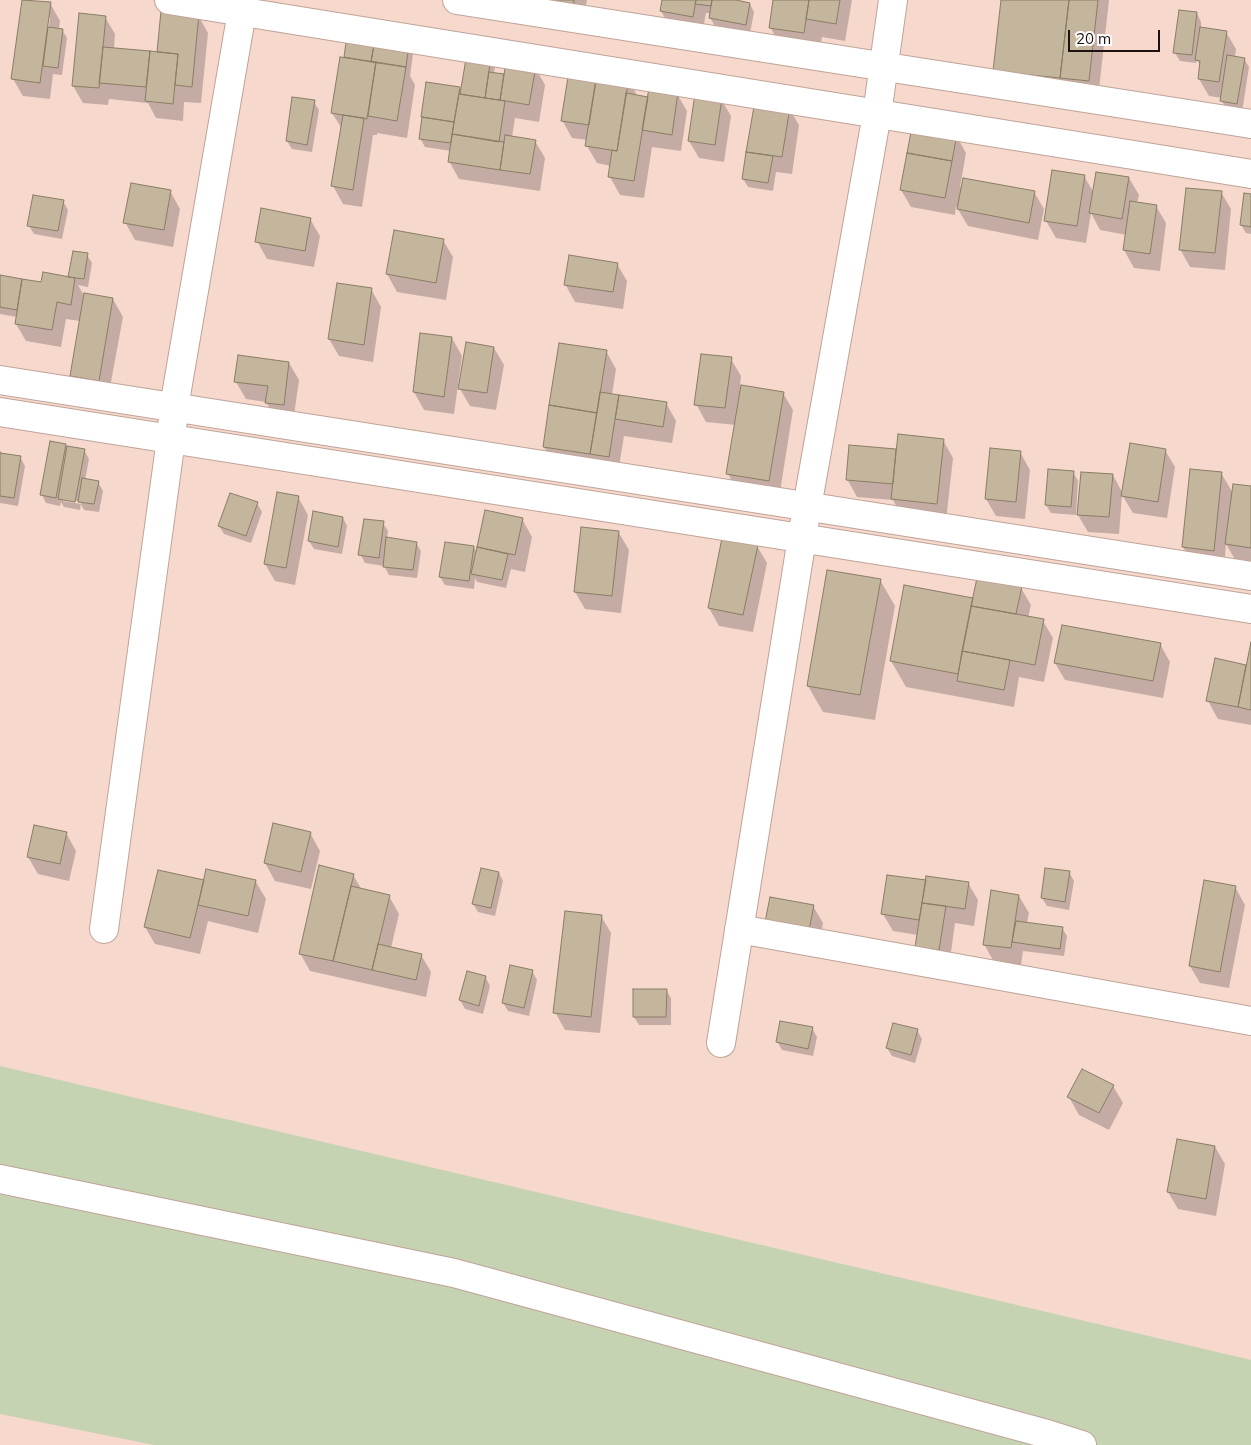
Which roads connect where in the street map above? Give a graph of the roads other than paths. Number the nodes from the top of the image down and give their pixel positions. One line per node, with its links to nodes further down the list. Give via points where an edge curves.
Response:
1 (169, 0): 4 (street)
2 (457, 0): 5 (street)
3 (892, 0): 5 (street)
4 (243, 6): 6 (street); 10 (street)
5 (883, 67): 6 (street); 7 (street)
6 (877, 114): 8 (street); 13 (street)
7 (1251, 124)
8 (1251, 174)
9 (0, 380): 10 (street)
10 (174, 407): 12 (street); 13 (street)
11 (0, 412): 12 (street)
12 (171, 439): 14 (street); 18 (street)
13 (807, 506): 14 (street); 15 (street)
14 (802, 538): 16 (street); 17 (street)
15 (1251, 576)
16 (1251, 609)
17 (739, 929): 19 (street); 20 (street)
18 (104, 930)
19 (1251, 1021)
20 (721, 1043)
21 (0, 1179): 22 (street, via 454,1273)
22 (1082, 1445)

